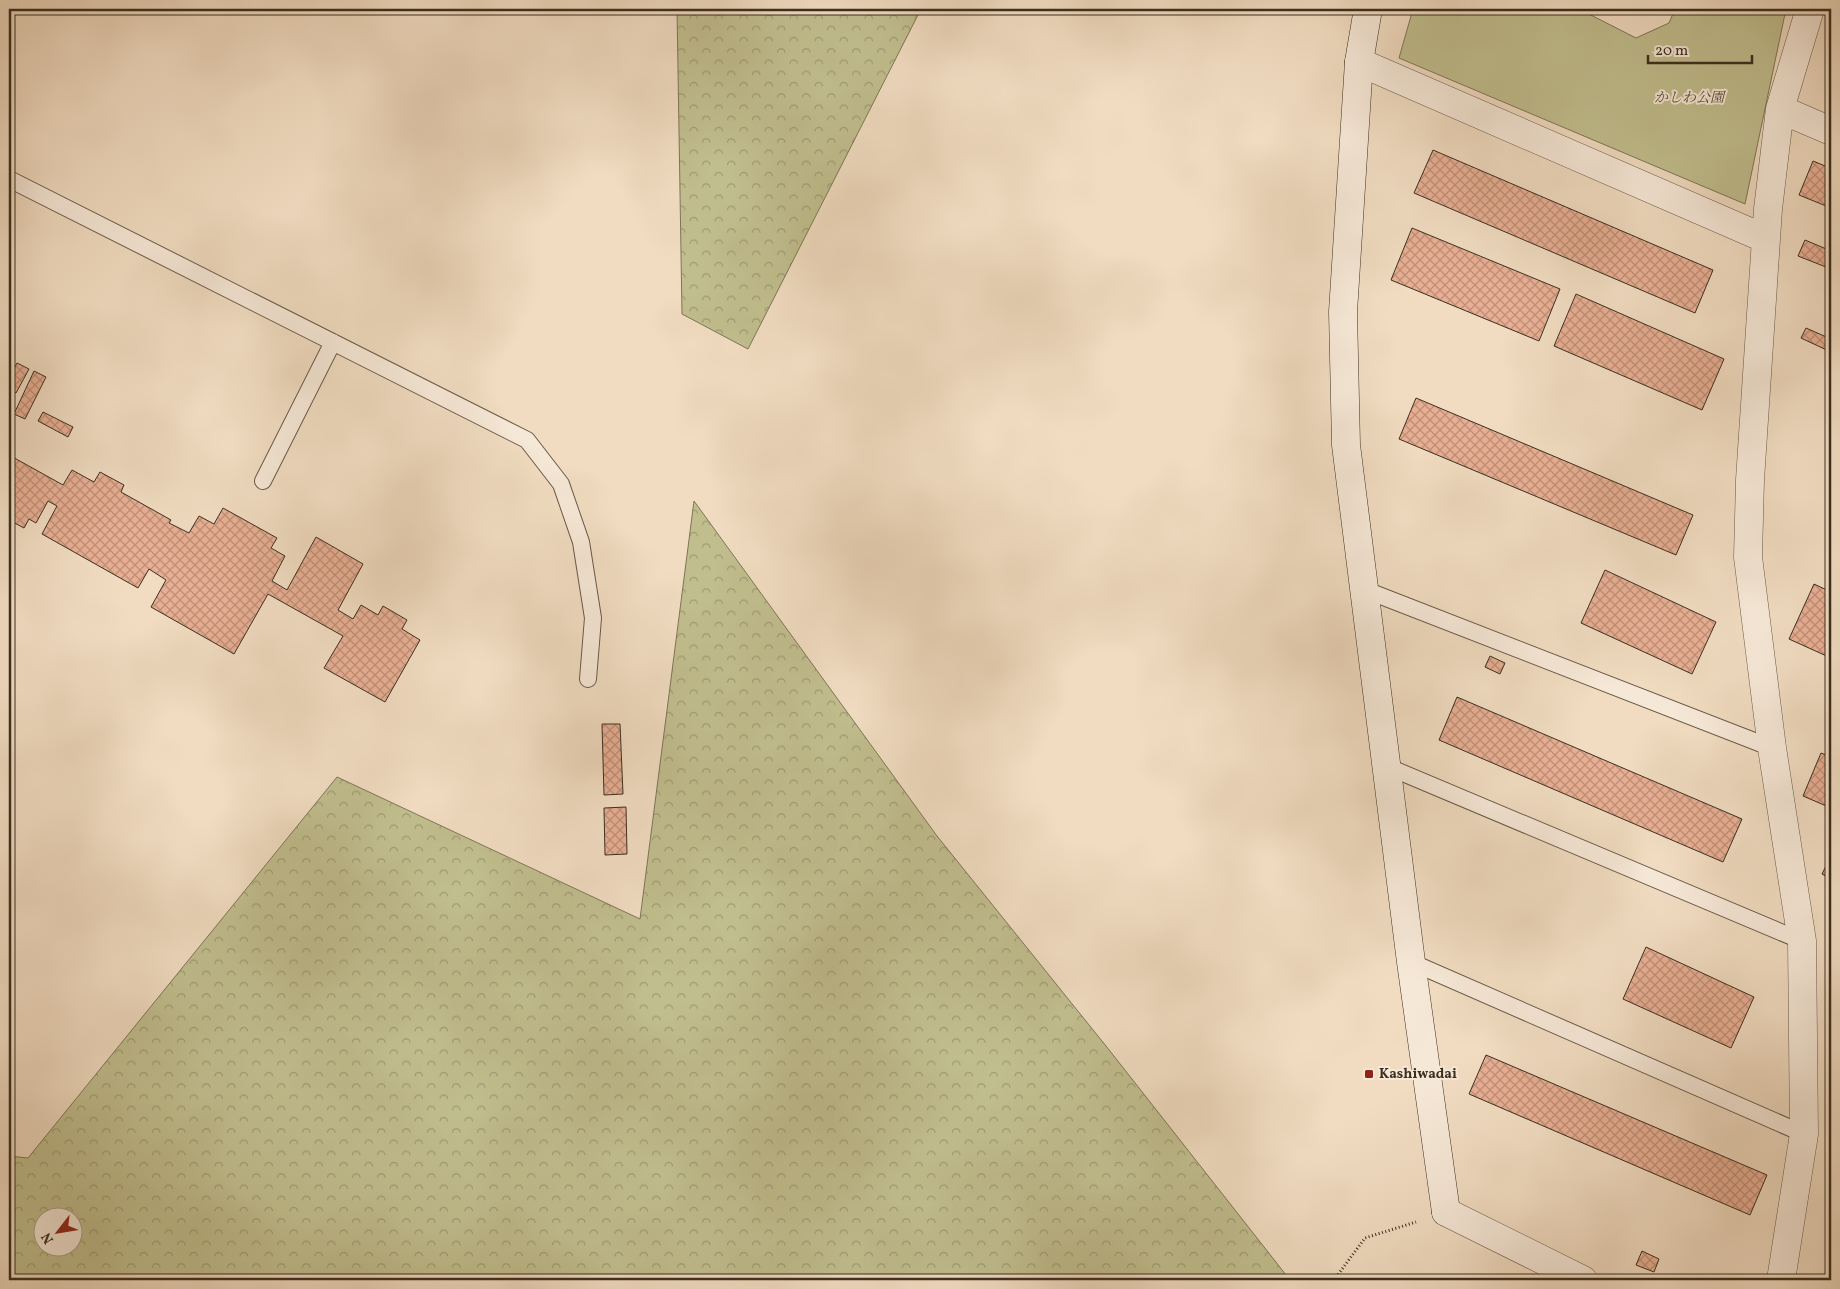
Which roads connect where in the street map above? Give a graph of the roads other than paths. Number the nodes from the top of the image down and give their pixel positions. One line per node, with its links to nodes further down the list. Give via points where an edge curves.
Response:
1 (1368, 9): 3 (street)
2 (1810, 9): 4 (street)
3 (1358, 62): 7 (street); 10 (street, via 1343,312 1346,445)
4 (1780, 109): 5 (street); 7 (street)
5 (1831, 132)
6 (9, 180): 8 (lane)
7 (1766, 239): 12 (street, via 1748,557)
8 (333, 342): 9 (lane); 11 (lane, via 527,440 561,484 581,542 593,618)
9 (263, 481)
10 (1363, 588): 12 (lane); 13 (street)
11 (588, 679)
12 (1772, 748): 14 (street)
13 (1386, 766): 14 (lane); 15 (street)
14 (1802, 941): 16 (street)
15 (1411, 962): 16 (lane); 17 (street, via 1446,1212)
16 (1804, 1134): 18 (street)
17 (1582, 1280)
18 (1781, 1280)

